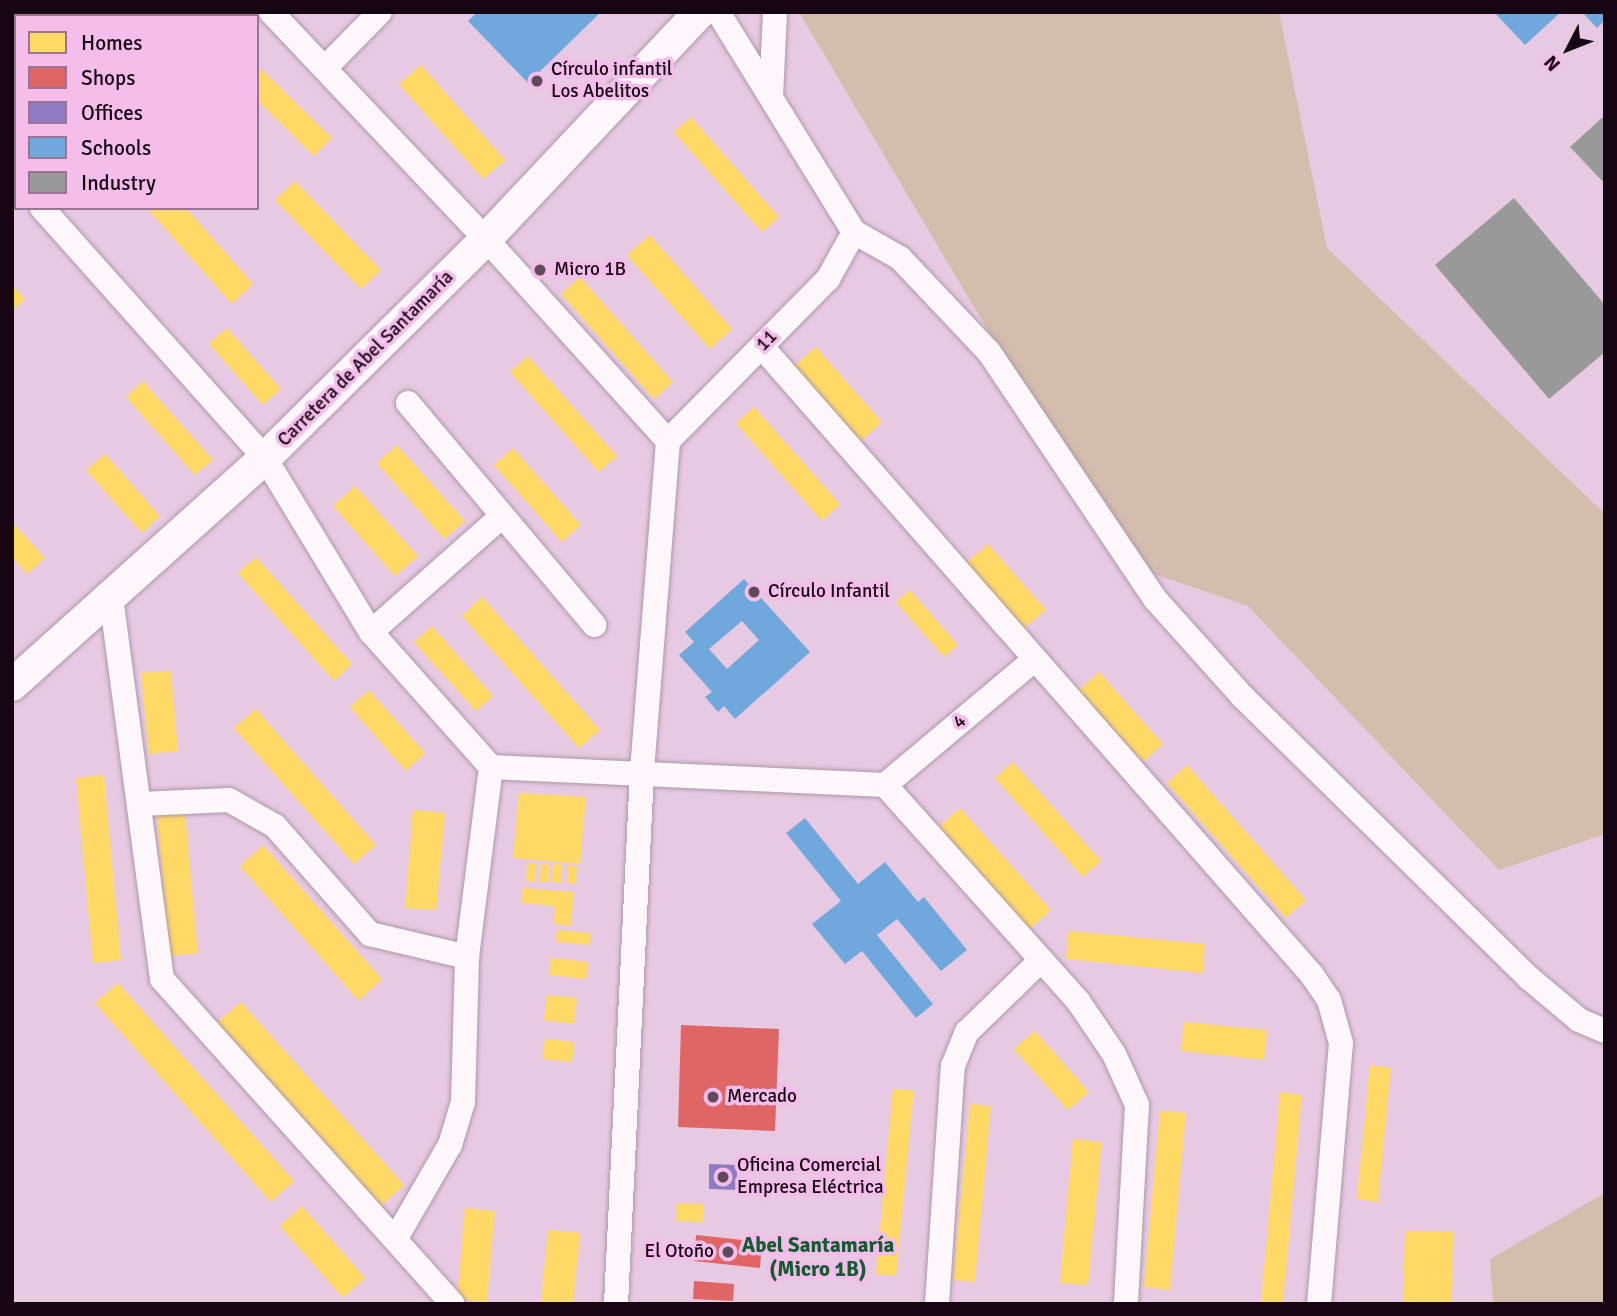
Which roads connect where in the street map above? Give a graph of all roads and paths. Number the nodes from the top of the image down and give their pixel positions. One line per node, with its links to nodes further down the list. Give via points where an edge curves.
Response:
1 (271, 12): 6 (street)
2 (380, 12): 6 (street)
3 (699, 12): 10 (main road, Carretera de Abel Santamaría)
4 (718, 12): 7 (street)
5 (775, 12): 7 (street)
6 (325, 68): 10 (street)
7 (771, 97): 9 (street)
8 (44, 210): 14 (street)
9 (854, 232): 11 (street, 11, via 828,279); 27 (street, via 900,258 989,352 1155,599 1243,696 1529,978 1579,1020)
10 (486, 239): 13 (street); 14 (main road, Carretera de Abel Santamaría)
11 (762, 347): 13 (street, 11); 19 (street)
12 (408, 403): 15 (street)
13 (668, 441): 22 (street)
14 (265, 458): 16 (main road, Carretera de Abel Santamaría); 18 (street)
15 (502, 516): 17 (street); 18 (street)
16 (111, 597): 20 (main road, Carretera de Abel Santamaría); 24 (street)
17 (594, 625)
18 (371, 632): 21 (street)
19 (1034, 660): 23 (street, 4); 33 (street, via 1312,975 1329,1000 1341,1043)
20 (12, 685)
21 (491, 767): 22 (street); 25 (street)
22 (642, 772): 23 (street); 30 (street)
23 (886, 785): 26 (street)
24 (140, 804): 25 (street, via 229,800 275,827 370,934); 28 (street, via 162,979)
25 (467, 957): 28 (street, via 463,1102 450,1145)
26 (1040, 961): 31 (street, via 967,1032 953,1066); 32 (street, via 1078,1001 1107,1043 1137,1105)
27 (1605, 1031)
28 (396, 1238): 29 (street)
29 (453, 1304)
30 (616, 1304)
31 (937, 1304)
32 (1126, 1304)
33 (1319, 1304)

